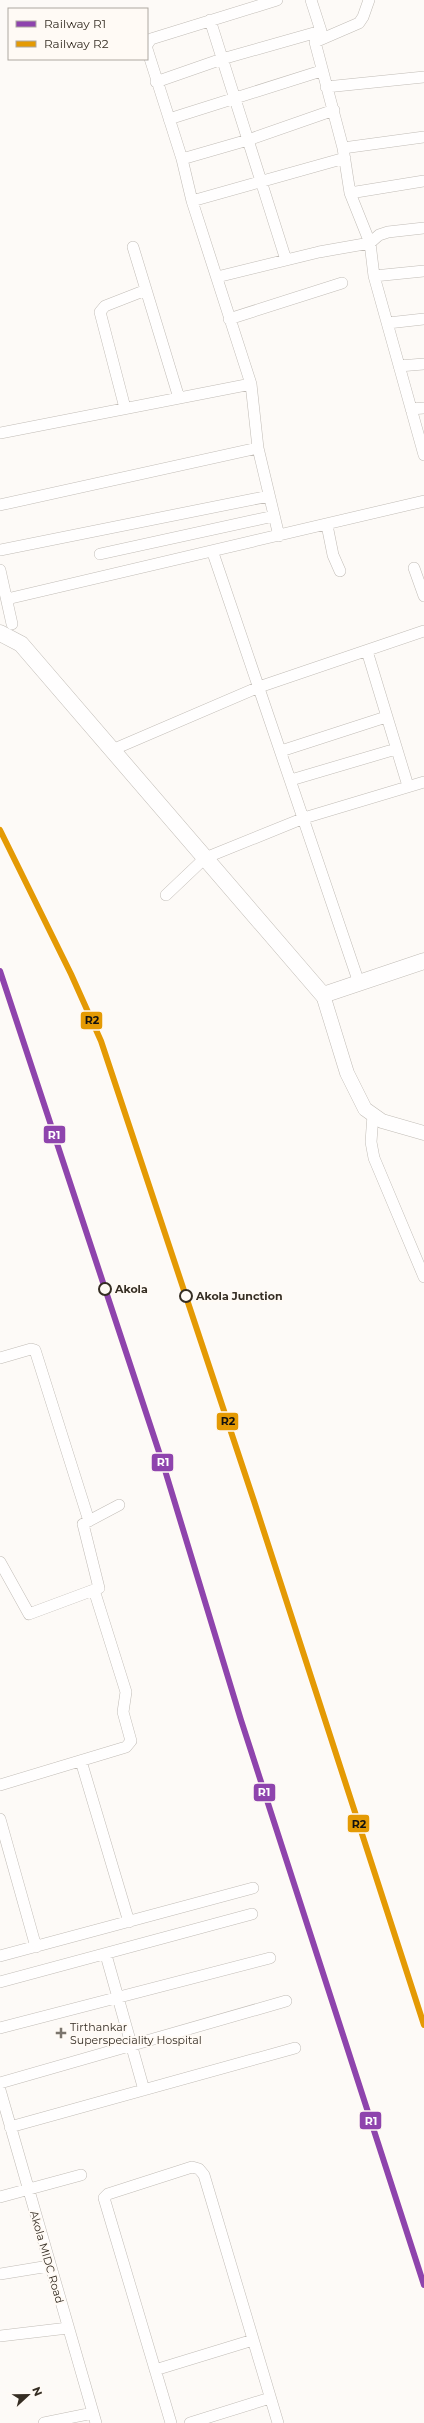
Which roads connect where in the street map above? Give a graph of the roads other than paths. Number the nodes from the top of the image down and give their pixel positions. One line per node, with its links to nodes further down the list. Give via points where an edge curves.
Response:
1 (277, 0): 4 (street)
2 (311, 0): 5 (street)
3 (369, 0): 6 (street, via 359,23)
4 (210, 20): 7 (street, via 151,39); 9 (street)
5 (321, 31): 6 (street); 9 (street)
6 (315, 42): 10 (street)
7 (148, 44)
8 (148, 53): 12 (street)
9 (222, 59): 12 (street); 14 (street)
10 (321, 71): 13 (street); 14 (street)
11 (424, 77): 13 (street)
12 (156, 82): 16 (street)
13 (326, 87): 15 (street)
14 (236, 97): 16 (street); 18 (street)
15 (334, 110): 18 (street); 19 (street)
16 (169, 119): 20 (street)
17 (424, 137): 19 (street)
18 (248, 140): 20 (street); 22 (street)
19 (344, 153): 22 (street); 23 (street)
20 (182, 159): 24 (street)
21 (424, 181): 23 (street)
22 (262, 182): 24 (street); 28 (street)
23 (350, 192): 26 (street)
24 (192, 201): 31 (street)
25 (424, 228): 26 (street, via 388,232 379,235)
26 (370, 243): 28 (street); 30 (street)
27 (133, 248): 33 (street)
28 (286, 260): 31 (street)
29 (424, 271): 30 (street)
30 (374, 276): 36 (street)
31 (217, 277): 34 (street)
32 (342, 283): 34 (street)
33 (146, 290): 40 (street); 41 (street, via 105,306 100,312)
34 (230, 319): 39 (street)
35 (424, 320): 36 (street)
36 (388, 323): 38 (street)
37 (424, 364): 38 (street)
38 (399, 366): 43 (street)
39 (251, 384): 40 (street); 45 (street)
40 (179, 398): 41 (street)
41 (125, 408): 44 (street)
42 (424, 408): 43 (street)
43 (411, 409): 46 (street)
44 (0, 433)
45 (258, 448): 47 (street); 49 (street)
46 (424, 455)
47 (269, 496): 50 (street); 53 (street)
48 (424, 501): 51 (street)
49 (0, 505)
50 (274, 516): 52 (street); 55 (street)
51 (327, 525): 52 (street); 58 (street, via 333,555)
52 (279, 536): 54 (street)
53 (0, 550)
54 (213, 553): 60 (street); 64 (street)
55 (100, 554)
56 (414, 568): 59 (street)
57 (0, 570): 60 (street)
58 (340, 571)
59 (424, 596)
60 (7, 599): 61 (street)
61 (6, 628): 66 (highway)
62 (424, 630): 63 (street)
63 (367, 651): 64 (street); 65 (street)
64 (259, 687): 66 (street); 68 (street)
65 (386, 717): 67 (street); 68 (street)
66 (109, 747): 73 (highway)
67 (396, 749): 69 (street); 71 (street)
68 (281, 751): 69 (street)
69 (291, 780): 72 (street)
70 (424, 782): 71 (street)
71 (408, 786): 72 (street)
72 (304, 818): 73 (street); 76 (street)
73 (206, 858): 74 (street); 77 (highway)
74 (166, 895)
75 (424, 961): 76 (highway)
76 (359, 983): 77 (highway)
77 (322, 995): 78 (main road, via 347,1073 365,1110)
78 (373, 1115): 79 (main road, via 382,1121); 80 (street, via 371,1142 374,1158)
79 (424, 1133)
80 (424, 1277)
81 (0, 1358): 83 (street, via 35,1350)
82 (120, 1505): 83 (street)
83 (89, 1521): 85 (street, via 83,1526 100,1585)
84 (0, 1562): 85 (street, via 29,1614)
85 (94, 1590): 86 (street, via 126,1692 123,1712 131,1741 126,1747)
86 (81, 1761): 87 (street); 91 (street)
87 (0, 1784)
88 (0, 1819): 92 (street)
89 (253, 1888): 91 (street)
90 (252, 1914): 93 (street)
91 (129, 1922): 92 (street)
92 (36, 1947): 94 (street)
93 (106, 1955): 96 (street); 97 (street)
94 (0, 1956)
95 (270, 1958): 97 (street)
96 (0, 1982)
97 (117, 1997): 99 (street); 100 (street)
98 (286, 2001): 100 (street)
99 (0, 2028)
100 (130, 2046): 102 (street); 104 (street)
101 (295, 2048): 104 (street)
102 (0, 2083)
103 (0, 2090): 105 (street, Akola MIDC Road)
104 (144, 2090): 105 (street)
105 (10, 2127): 107 (street, Akola MIDC Road)
106 (81, 2175): 107 (street)
107 (28, 2190): 108 (street); 109 (street, Akola MIDC Road)
108 (0, 2197)
109 (49, 2266): 110 (street); 111 (street, Akola MIDC Road)
110 (0, 2274)
111 (68, 2328): 112 (street); 116 (street, Akola MIDC Road)
112 (0, 2336)
113 (252, 2340): 114 (street); 114 (street, via 204,2175 199,2169 192,2167 183,2169 108,2194 104,2198); 115 (street)
114 (155, 2370): 118 (street)
115 (270, 2398): 119 (street); 120 (street)
116 (94, 2418): 117 (street)
117 (44, 2423)
118 (172, 2423)
119 (190, 2423)
120 (278, 2423)

